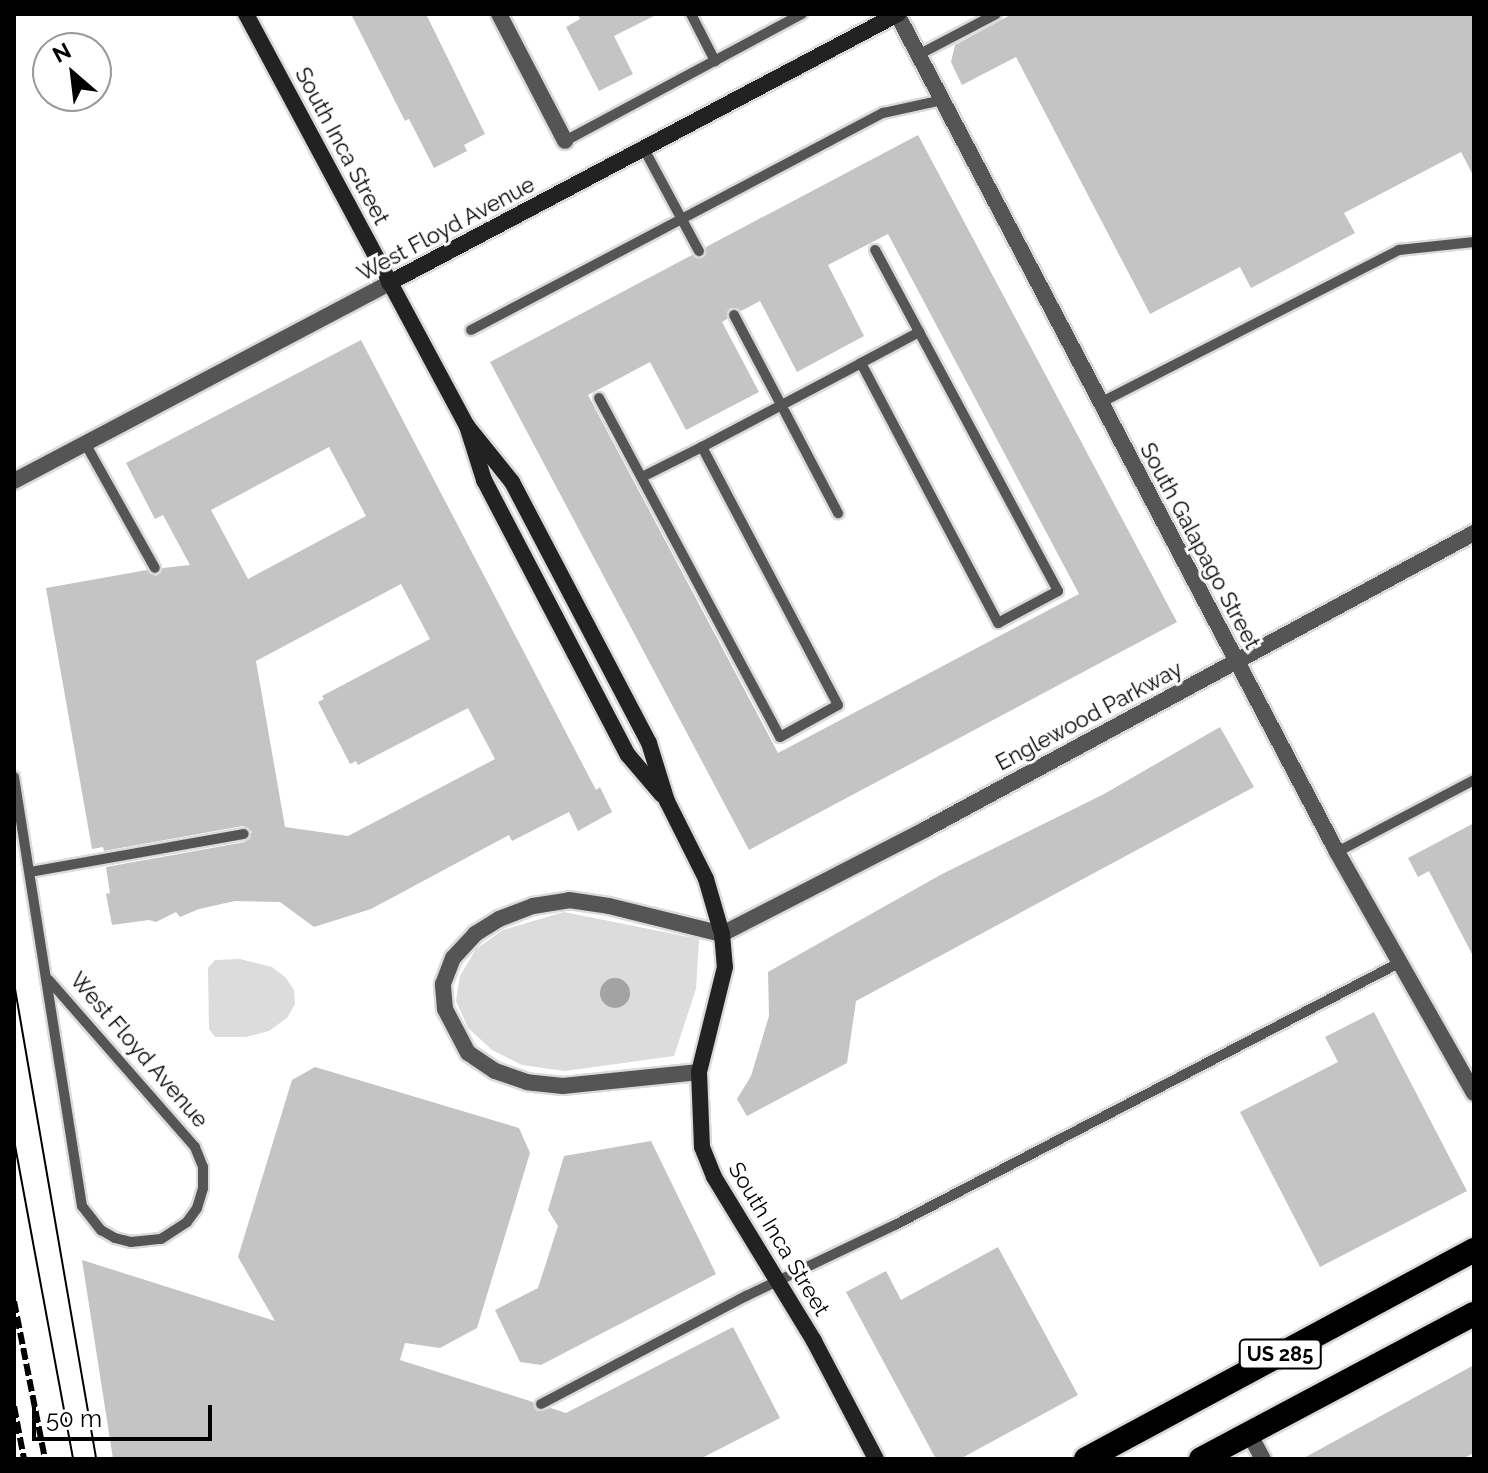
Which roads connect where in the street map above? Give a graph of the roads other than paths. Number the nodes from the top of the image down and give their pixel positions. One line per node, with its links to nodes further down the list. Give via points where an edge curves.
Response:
1 (246, 14): 16 (street, South Inca Street)
2 (499, 14): 10 (street)
3 (691, 14): 8 (lane)
4 (802, 14): 8 (lane)
5 (898, 14): 7 (street, South Galapago Street); 11 (street, West Floyd Avenue)
6 (996, 14): 7 (lane)
7 (918, 55): 9 (street, South Galapago Street)
8 (715, 61): 10 (lane)
9 (942, 100): 12 (lane, via 883,113); 22 (street, South Galapago Street)
10 (565, 141)
11 (644, 149): 12 (lane); 16 (street, West Floyd Avenue)
12 (682, 219): 15 (lane); 18 (lane)
13 (1474, 242): 22 (lane, via 1399,250)
14 (875, 250): 19 (lane)
15 (699, 251)
16 (389, 283): 24 (street, South Inca Street); 25 (street, West Floyd Avenue)
17 (734, 315): 23 (lane)
18 (471, 330)
19 (919, 332): 20 (lane); 20 (lane, via 1058,591 998,623)
20 (861, 363): 23 (lane)
21 (599, 398): 27 (lane)
22 (1100, 403): 32 (street, South Galapago Street)
23 (781, 406): 26 (lane); 29 (lane)
24 (467, 426): 35 (street, South Inca Street, via 512,482 649,743); 35 (street, South Inca Street, via 484,480 628,755)
25 (85, 443): 28 (street, West Floyd Avenue); 31 (lane)
26 (702, 447): 27 (lane); 27 (lane, via 838,705 780,737)
27 (642, 477)
28 (14, 481)
29 (838, 513)
30 (1474, 533): 32 (street, Englewood Parkway)
31 (155, 568)
32 (1235, 662): 37 (street, South Galapago Street); 39 (street, Englewood Parkway)
33 (14, 777): 38 (lane, West Floyd Avenue)
34 (1474, 780): 37 (lane)
35 (667, 801): 39 (street, South Inca Street, via 701,868)
36 (244, 834): 38 (lane)
37 (1337, 852): 40 (street, South Galapago Street)
38 (30, 872): 41 (lane, West Floyd Avenue)
39 (722, 934): 42 (street, South Inca Street, via 725,967); 42 (street, via 569,900 533,906 475,934 453,958 443,984 453,1030 468,1053 495,1071 563,1086)
40 (1399, 963): 43 (street, South Galapago Street); 45 (lane)
41 (49, 980): 41 (lane, West Floyd Avenue, via 82,1206 101,1230 115,1238 161,1239 187,1222 197,1208 203,1167 195,1147)
42 (699, 1072): 45 (street, South Inca Street, via 702,1147 714,1177)
43 (1474, 1093)
44 (1474, 1250): 50 (highway, US 285)
45 (777, 1281): 47 (lane); 49 (street, South Inca Street)
46 (1474, 1314): 48 (highway, US 285)
47 (541, 1404)
48 (1249, 1433): 51 (highway, US 285); 52 (street)
49 (876, 1459)
50 (1086, 1459)
51 (1201, 1459)
52 (1263, 1459)

